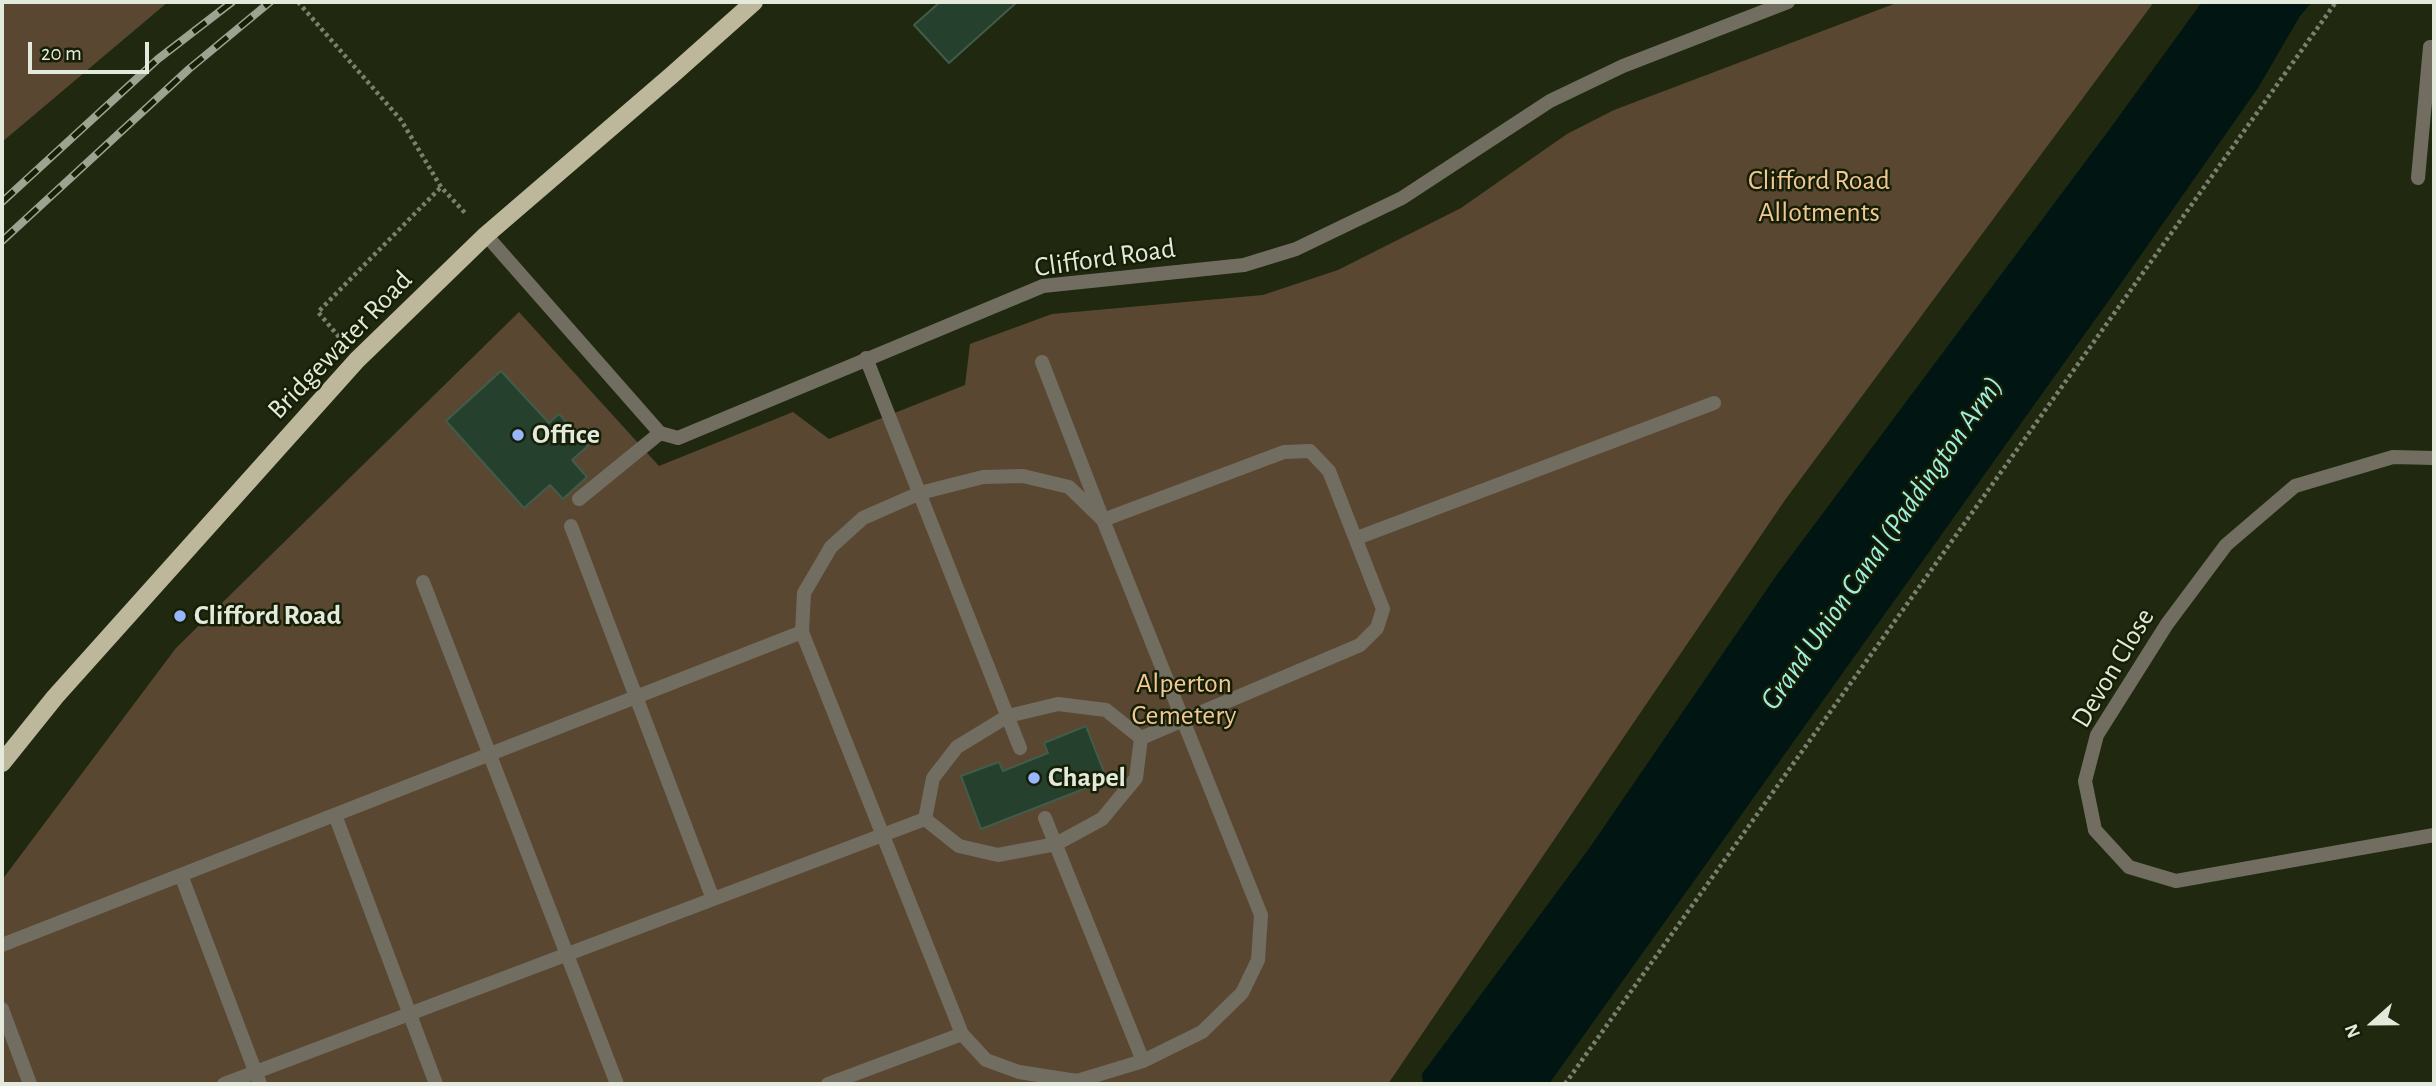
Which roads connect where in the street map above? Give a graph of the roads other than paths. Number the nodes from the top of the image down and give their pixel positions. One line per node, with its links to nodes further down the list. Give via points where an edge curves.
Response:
1 (754, 2): 5 (main road, Bridgewater Road)
2 (1788, 2): 6 (street, Clifford Road, via 1623,66 1550,101 1402,198 1296,249 1244,265 1044,286)
3 (2434, 47): 4 (street, via 2430,47)
4 (2418, 178)
5 (486, 235): 9 (street); 24 (main road, Bridgewater Road, via 357,360 55,696)
6 (866, 358): 9 (street, Clifford Road, via 678,438); 11 (street)
7 (1042, 362): 13 (street)
8 (1714, 403): 15 (street)
9 (660, 433): 12 (street)
10 (2434, 458): 29 (street, Devon Close, via 2393,457 2295,486 2226,545 2166,624 2096,735 2085,781 2095,830 2129,867 2176,881)
11 (920, 493): 13 (street, via 983,477 1023,476 1069,487); 17 (street, via 863,518 831,547 804,593); 19 (street)
12 (579, 499)
13 (1103, 520): 15 (street, via 1284,452 1310,452 1329,471); 20 (street)
14 (570, 526): 18 (street)
15 (1357, 538): 20 (street, via 1383,609 1377,628 1360,645)
16 (424, 582): 23 (street)
17 (802, 632): 18 (street); 28 (street)
18 (636, 698): 23 (street); 32 (street)
19 (1008, 716): 21 (street, via 1058,704 1106,710); 22 (street); 27 (street, via 957,747 933,778)
20 (1184, 719): 21 (street); 38 (street, via 1261,915 1258,960 1242,993 1202,1032)
21 (1141, 737): 30 (street, via 1136,778 1101,819)
22 (1020, 748)
23 (490, 755): 25 (street); 34 (street)
24 (2, 762)
25 (335, 815): 31 (street); 36 (street)
26 (1045, 818): 30 (street)
27 (925, 819): 28 (street); 30 (street, via 959,846 999,855)
28 (884, 834): 32 (street); 37 (street)
29 (2434, 835)
30 (1056, 844): 38 (street)
31 (181, 875): 33 (street); 39 (street)
32 (713, 899): 34 (street)
33 (2, 945)
34 (567, 955): 36 (street); 43 (street)
35 (2, 1009): 40 (street)
36 (410, 1014): 39 (street); 42 (street)
37 (962, 1034): 38 (street, via 986,1060 1018,1072 1077,1081); 44 (street)
38 (1143, 1061)
39 (258, 1078): 41 (street)
40 (30, 1084)
41 (224, 1084)
42 (436, 1084)
43 (617, 1084)
44 (828, 1084)

